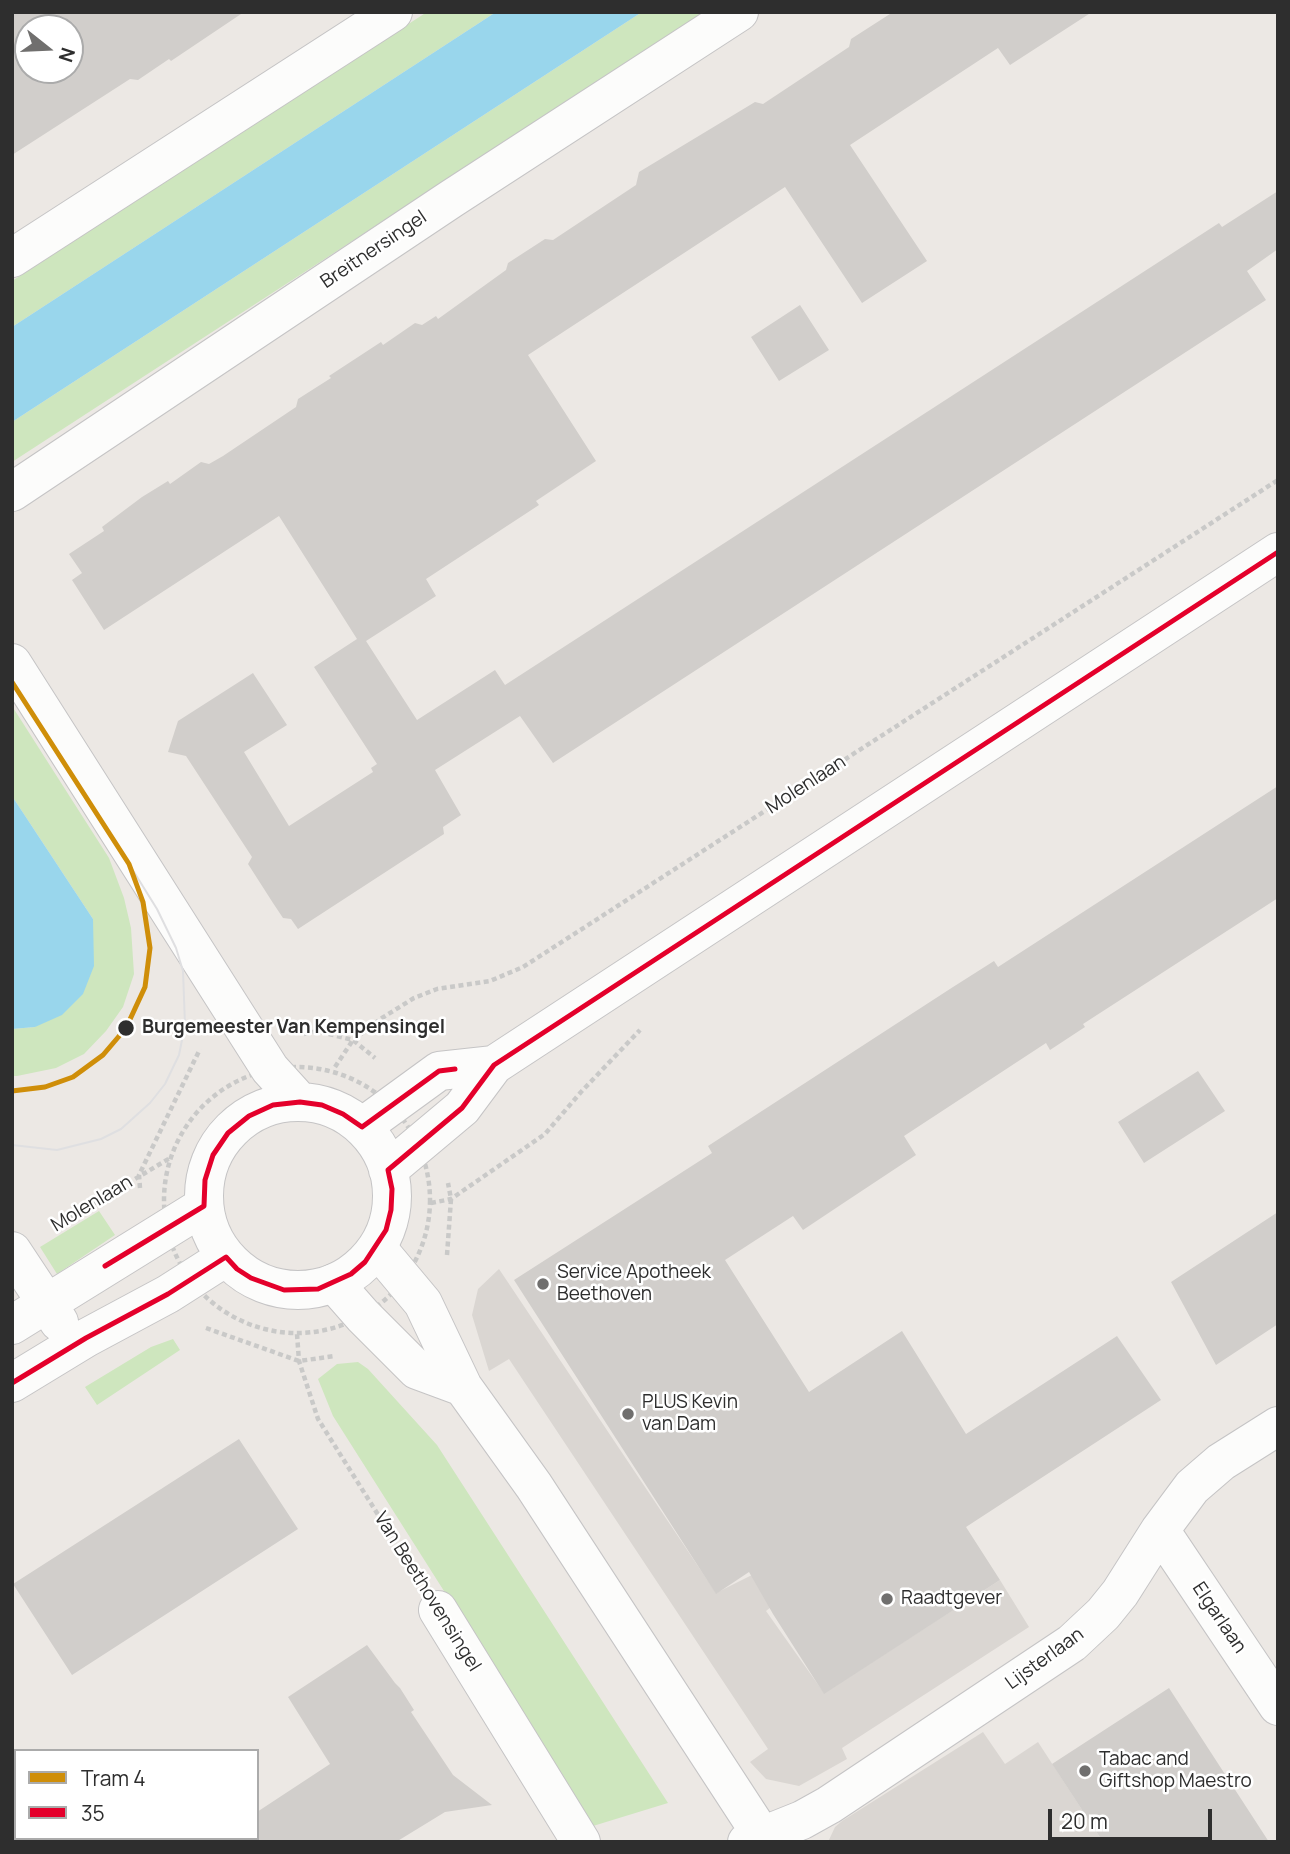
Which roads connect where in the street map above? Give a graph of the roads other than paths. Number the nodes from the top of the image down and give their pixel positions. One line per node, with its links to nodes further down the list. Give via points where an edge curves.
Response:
1 (393, 12): 3 (street)
2 (739, 12): 4 (street, Breitnersingel)
3 (12, 258)
4 (12, 492)
5 (1278, 552): 7 (street)
6 (12, 663): 8 (street, via 263,1058)
7 (494, 1065): 9 (street, via 439,1071); 10 (street, via 462,1108)
8 (300, 1102): 9 (street, via 343,1114); 11 (street, via 273,1105 228,1133 209,1167)
9 (390, 1107): 10 (street, via 382,1154)
10 (388, 1170): 12 (street, via 391,1210)
11 (204, 1206): 14 (street, via 215,1241); 16 (street)
12 (377, 1248): 15 (street, via 351,1274); 20 (street, via 413,1292)
13 (13, 1252): 16 (street)
14 (226, 1257): 15 (street, via 251,1278 284,1290 318,1289); 18 (street)
15 (334, 1283): 20 (street, via 417,1370)
16 (46, 1302): 17 (street); 18 (street, via 64,1331)
17 (12, 1325)
18 (86, 1338): 19 (street)
19 (12, 1383)
20 (463, 1387): 25 (street, via 534,1486)
21 (1278, 1426): 22 (street, Lijsterlaan, via 1208,1472)
22 (1160, 1530): 24 (street, Elgarlaan); 25 (street, Lijsterlaan, via 1103,1614 1072,1643 829,1805)
23 (439, 1610): 26 (street, Van Beethovensingel)
24 (1278, 1706)
25 (759, 1840)
26 (581, 1842)

